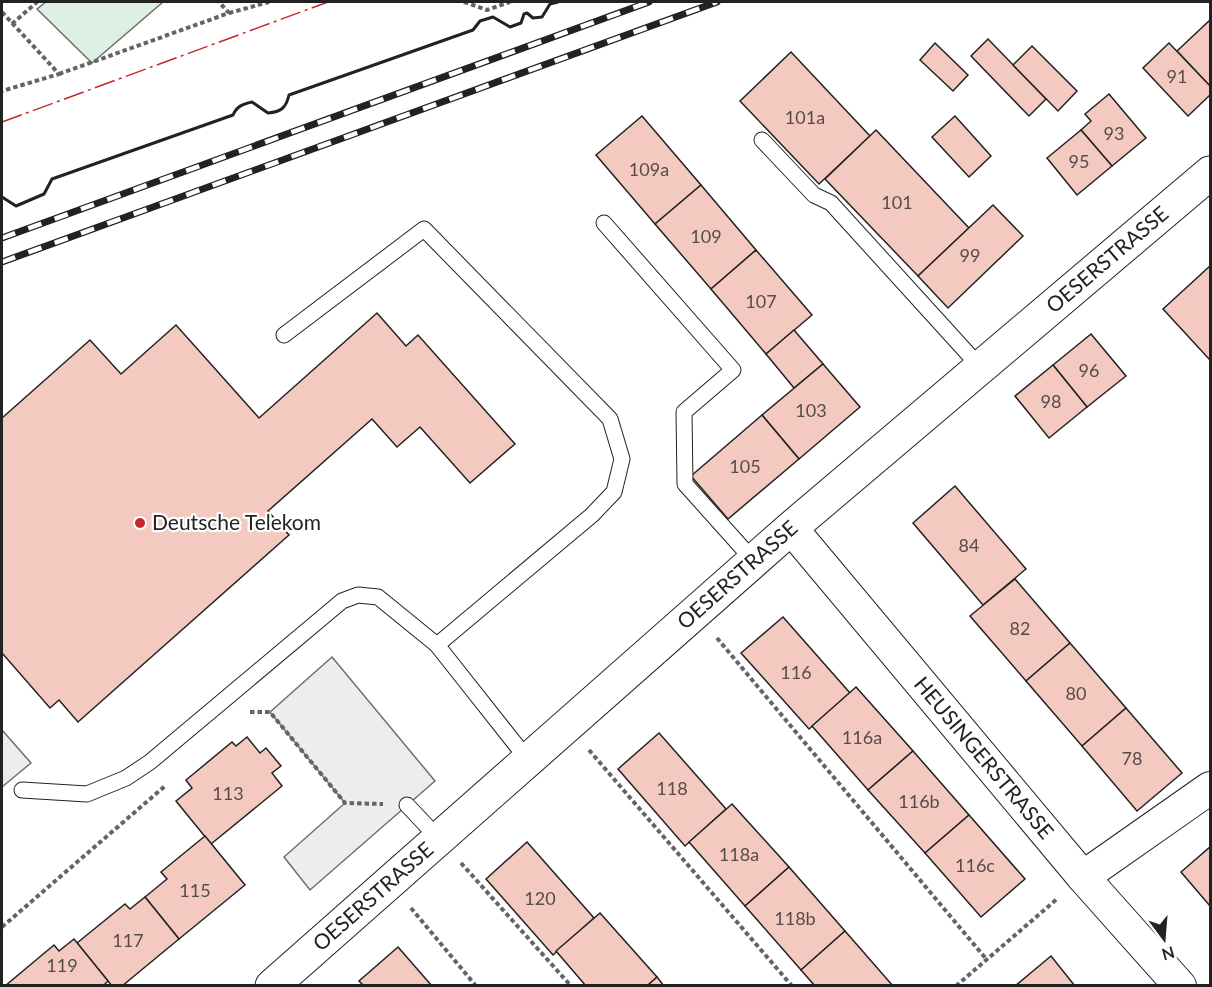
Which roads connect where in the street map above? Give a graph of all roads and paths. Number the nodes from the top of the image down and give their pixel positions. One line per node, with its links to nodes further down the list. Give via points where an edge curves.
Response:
1 (36, 2): 8 (path)
2 (219, 2): 7 (path)
3 (269, 2): 7 (path)
4 (464, 2): 5 (path, via 487,10)
5 (510, 2)
6 (2, 12): 8 (path)
7 (229, 13): 9 (path)
8 (12, 24): 9 (path)
9 (60, 74): 10 (path)
10 (2, 91)
11 (762, 140): 15 (lane, via 814,195 831,203)
12 (1210, 173): 15 (street, OESERSTRASSE)
13 (603, 223): 17 (lane, via 733,369 684,412 685,484)
14 (284, 335): 19 (lane, via 424,229 610,419 622,459 615,492)
15 (981, 368): 16 (street, OESERSTRASSE)
16 (791, 528): 17 (street, OESERSTRASSE); 28 (street, HEUSINGERSTRASSE)
17 (754, 561): 18 (street, OESERSTRASSE)
18 (696, 613): 21 (street, OESERSTRASSE); 31 (path)
19 (437, 645): 22 (lane); 25 (lane, via 378,597 358,595 342,601 126,778 87,794)
20 (242, 719): 26 (path, via 251,711 270,712 345,803)
21 (568, 725): 22 (street, OESERSTRASSE); 35 (path)
22 (528, 760): 27 (street, OESERSTRASSE)
23 (171, 781): 30 (path)
24 (1210, 788): 28 (street)
25 (22, 790)
26 (407, 805): 27 (lane)
27 (439, 839): 29 (street, OESERSTRASSE); 34 (path)
28 (1083, 877): 31 (path); 37 (street, HEUSINGERSTRASSE)
29 (390, 882): 32 (street, OESERSTRASSE); 33 (path)
30 (2, 927)
31 (987, 960): 36 (path)
32 (273, 986)
33 (476, 986)
34 (571, 986)
35 (792, 986)
36 (956, 986)
37 (1180, 986)

